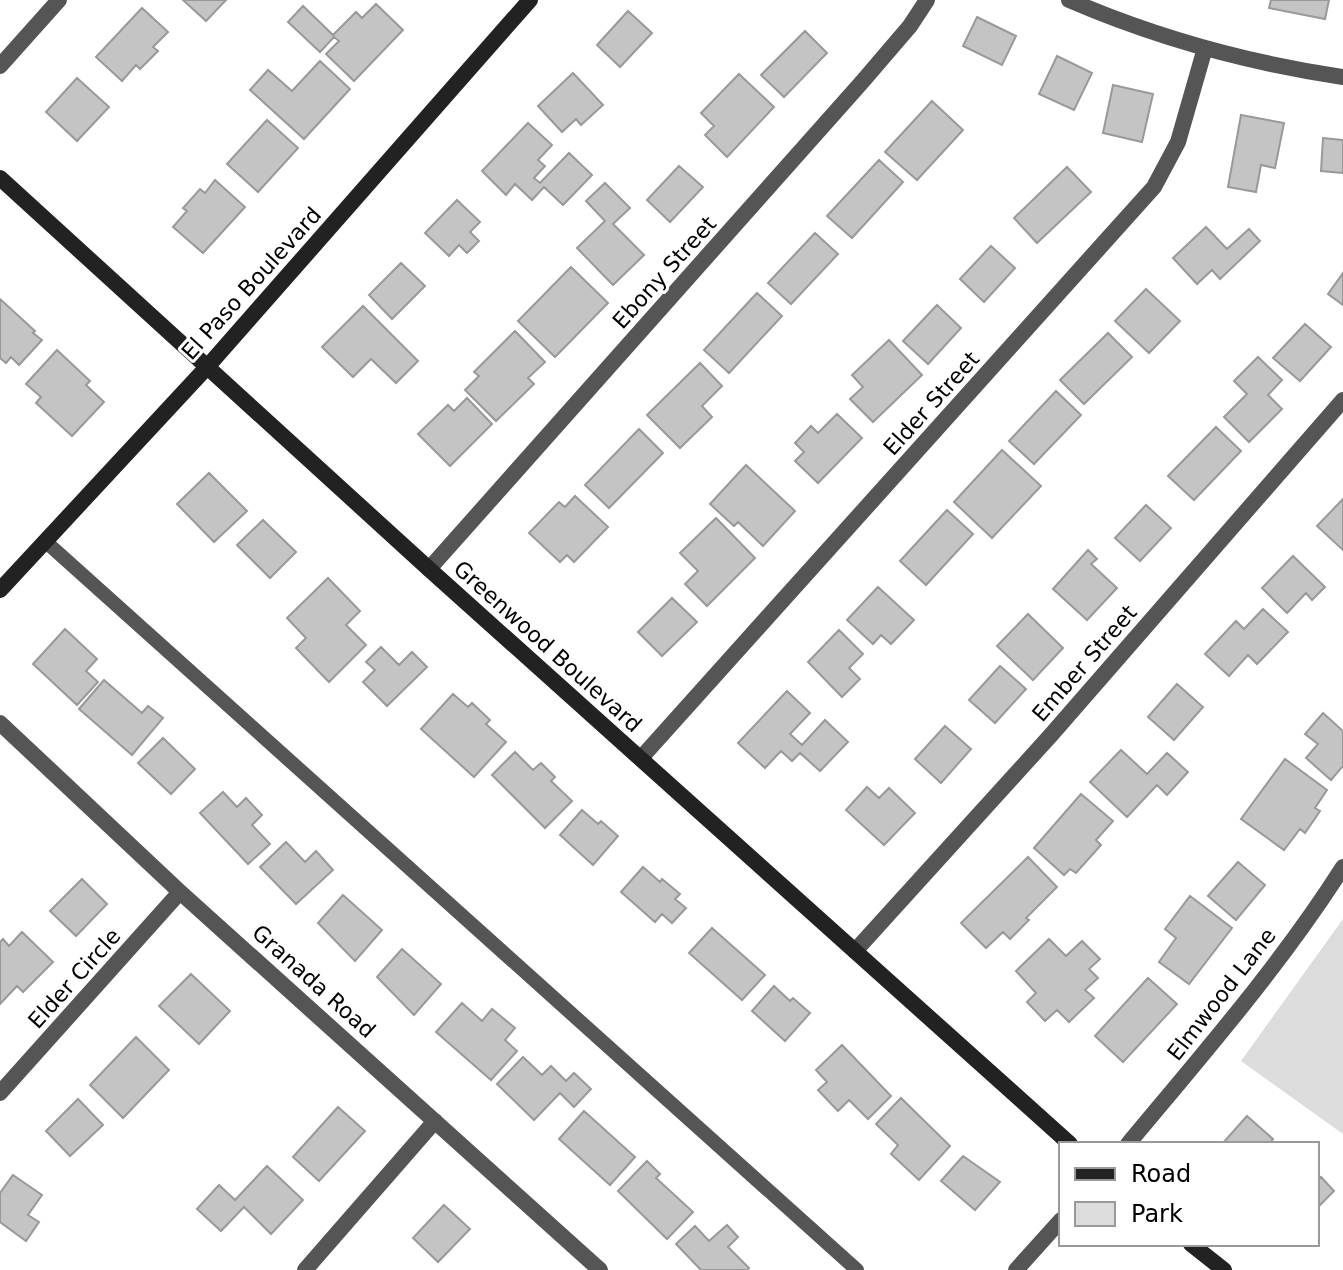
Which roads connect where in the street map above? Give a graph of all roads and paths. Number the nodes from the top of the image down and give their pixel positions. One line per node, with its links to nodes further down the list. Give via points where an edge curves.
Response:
1 (59, 0): 6 (street)
2 (530, 0): 9 (street, El Paso Boulevard)
3 (927, 0): 12 (street, Ebony Street, via 862,82)
4 (1069, 0): 5 (street, via 1119,22)
5 (1205, 48): 7 (street, via 1285,69); 15 (street, Elder Street, via 1178,142 1154,187)
6 (0, 66)
7 (1343, 77)
8 (0, 178): 9 (street, Greenwood Boulevard)
9 (208, 366): 11 (street, El Paso Boulevard); 12 (street, Greenwood Boulevard)
10 (1343, 400): 18 (street, Ember Street)
11 (45, 541): 13 (street, El Paso Boulevard); 27 (lane)
12 (429, 569): 15 (street, Greenwood Boulevard)
13 (0, 590)
14 (0, 723): 17 (street, Granada Road)
15 (641, 758): 18 (street, Greenwood Boulevard)
16 (1343, 867): 22 (street, Elmwood Lane, via 1235,1015)
17 (180, 892): 19 (street, Elder Circle); 20 (street, Granada Road)
18 (855, 951): 21 (street, Greenwood Boulevard)
19 (0, 1093)
20 (435, 1121): 25 (street); 26 (street, Granada Road)
21 (1068, 1142)
22 (1130, 1142)
23 (1059, 1222): 28 (street)
24 (1194, 1246): 29 (street)
25 (305, 1270)
26 (600, 1270)
27 (857, 1270)
28 (1016, 1270)
29 (1224, 1270)

